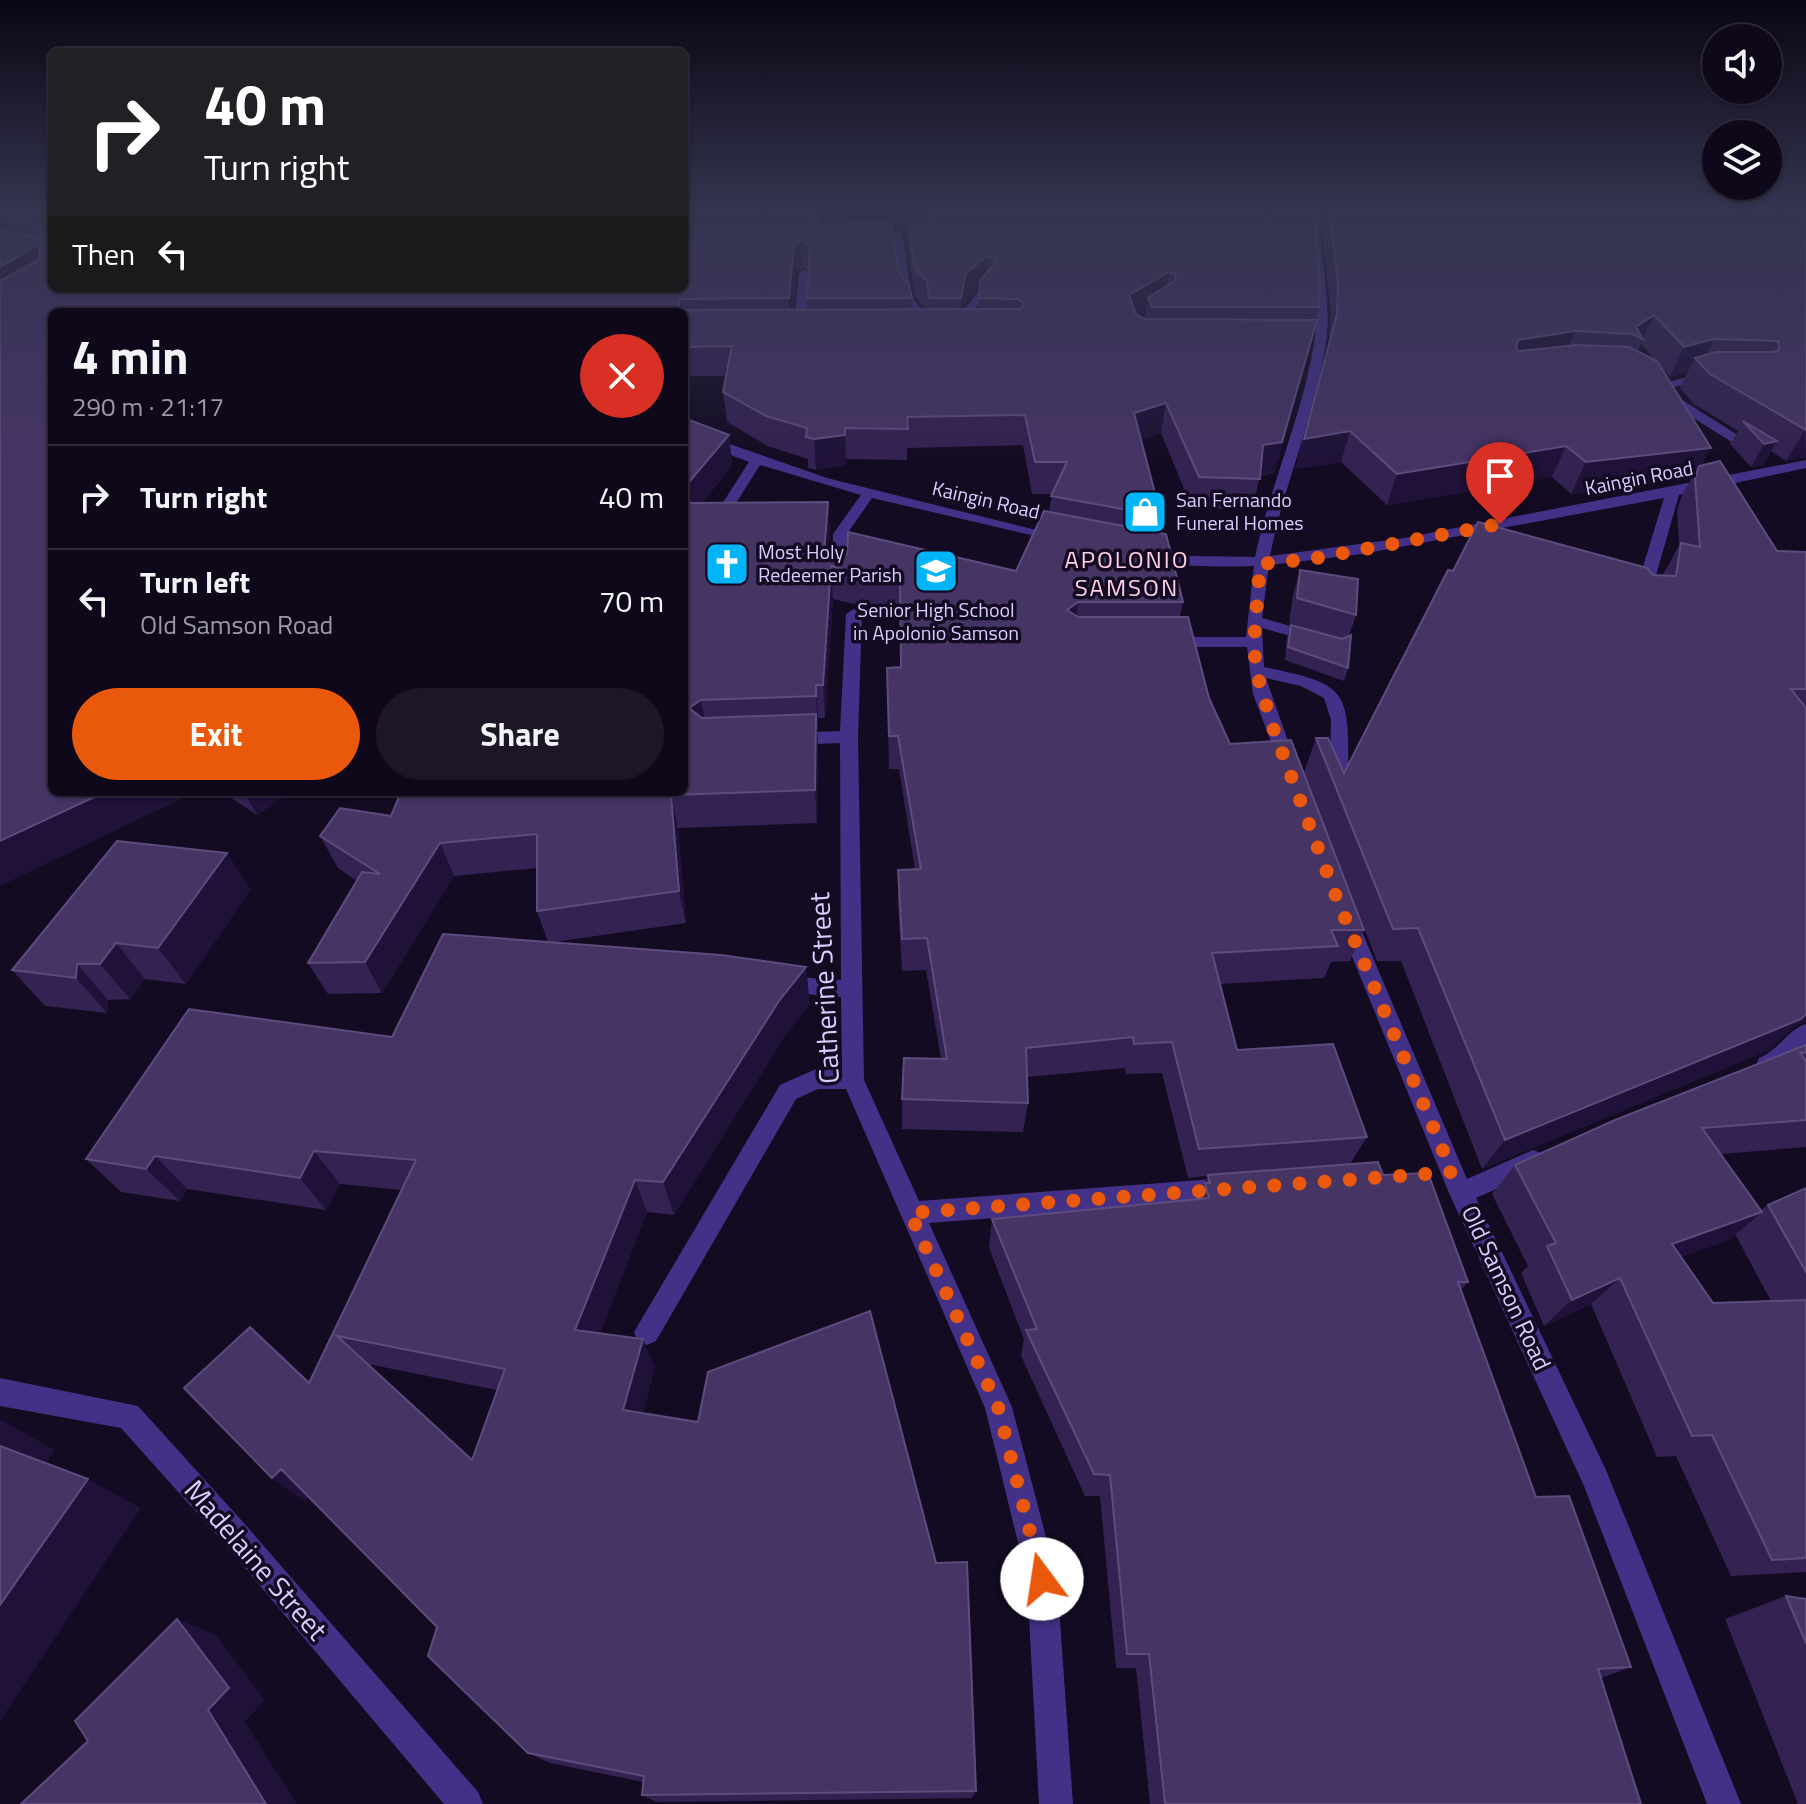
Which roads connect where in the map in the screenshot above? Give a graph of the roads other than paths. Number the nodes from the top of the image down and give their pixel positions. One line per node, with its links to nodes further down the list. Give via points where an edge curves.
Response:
1 (802, 293): 7 (street)
2 (906, 293): 9 (street, via 927,334)
3 (981, 293): 5 (street, via 972,299 963,333)
4 (1321, 293): 20 (street, via 1315,343)
5 (984, 333)
6 (784, 334): 7 (street)
7 (799, 334): 8 (street)
8 (814, 334)
9 (906, 334)
10 (1727, 375): 14 (street, via 1649,385)
11 (688, 434): 12 (street, Kaingin Road)
12 (757, 460): 16 (street, Kaingin Road); 17 (street)
13 (1806, 464): 14 (street, Kaingin Road)
14 (1784, 469): 15 (street, Kaingin Road)
15 (1673, 492): 20 (street, Kaingin Road); 22 (street)
16 (869, 493): 18 (street, Kaingin Road); 21 (street, via 840,534)
17 (715, 525)
18 (1080, 543)
19 (1125, 552): 20 (street, Kaingin Road)
20 (1260, 564): 24 (street)
21 (837, 586)
22 (1640, 602)
23 (854, 614): 28 (street, Catherine Street)
24 (1254, 632): 25 (street); 26 (street); 27 (street)
25 (1149, 642)
26 (1338, 644)
27 (1256, 671): 30 (street, via 1322,687 1336,698 1341,715); 31 (street)
28 (849, 737): 29 (street); 34 (street, Catherine Street)
29 (770, 740)
30 (1339, 770)
31 (1294, 783)
32 (1337, 899): 39 (street, Old Samson Road)
33 (759, 982): 34 (street)
34 (850, 989): 37 (street, Catherine Street)
35 (1806, 1033): 36 (street, via 1779,1060)
36 (1751, 1071)
37 (853, 1080): 41 (street, Catherine Street); 42 (street, via 816,1079 788,1092)
38 (1553, 1152): 39 (street)
39 (1447, 1180): 46 (street, Old Samson Road, via 1596,1480)
40 (1247, 1188): 41 (street)
41 (910, 1213): 45 (street, Catherine Street, via 998,1407 1042,1579)
42 (647, 1332)
43 (0, 1392): 44 (street, Madelaine Street, via 128,1416)
44 (466, 1804)
45 (1056, 1804)
46 (1724, 1804)

